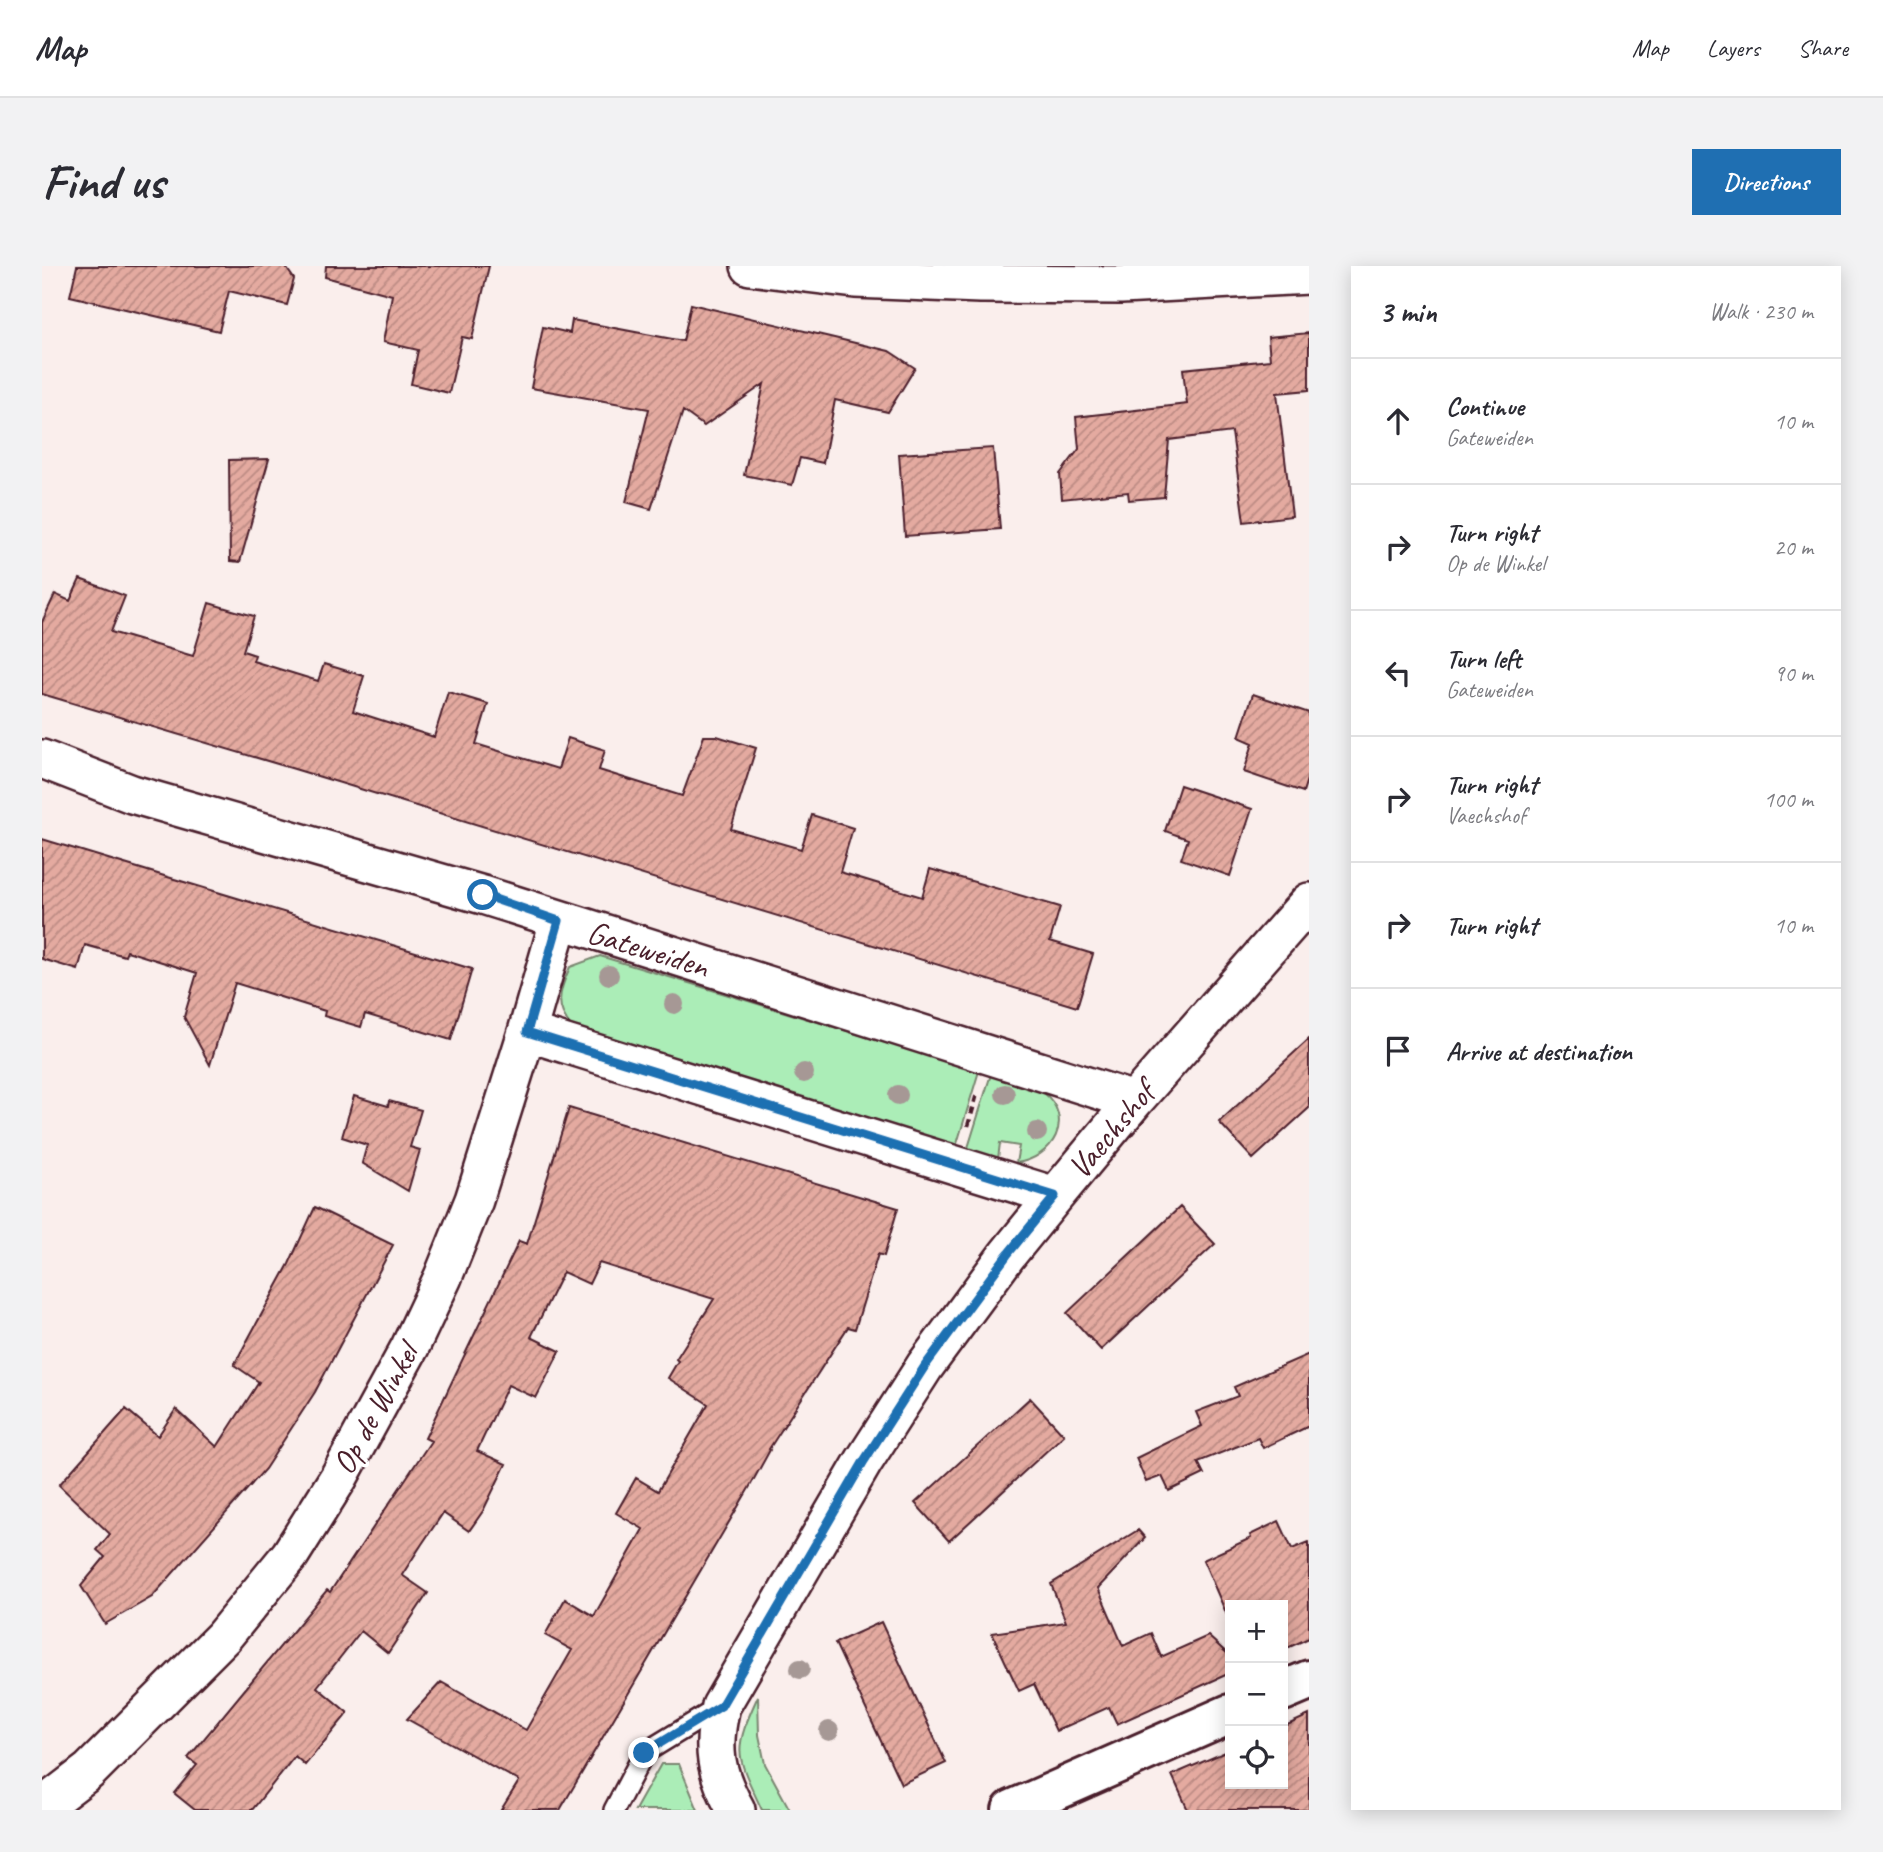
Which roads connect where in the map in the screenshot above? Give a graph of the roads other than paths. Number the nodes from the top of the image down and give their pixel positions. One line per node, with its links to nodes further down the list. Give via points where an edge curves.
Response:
1 (750, 266): 2 (street, via 855,279 980,284 1121,285)
2 (1309, 275)
3 (42, 759): 5 (street, Gateweiden, via 132,794)
4 (1309, 902): 7 (street, Vaechshof)
5 (559, 921): 6 (street, Op de Winkel); 7 (street, Gateweiden)
6 (527, 1032): 8 (street); 13 (street, Op de Winkel, via 474,1200 443,1277 339,1478 290,1555 223,1637 89,1771)
7 (1134, 1101): 8 (street, Vaechshof)
8 (1055, 1196): 11 (street, Vaechshof, via 925,1366)
9 (1309, 1680): 10 (street)
10 (1288, 1689)
11 (721, 1706): 14 (lane, via 644,1753); 15 (street, Vaechshof, via 715,1733 716,1765)
12 (1225, 1716): 16 (street)
13 (42, 1807)
14 (614, 1810)
15 (736, 1810)
16 (1012, 1810)

